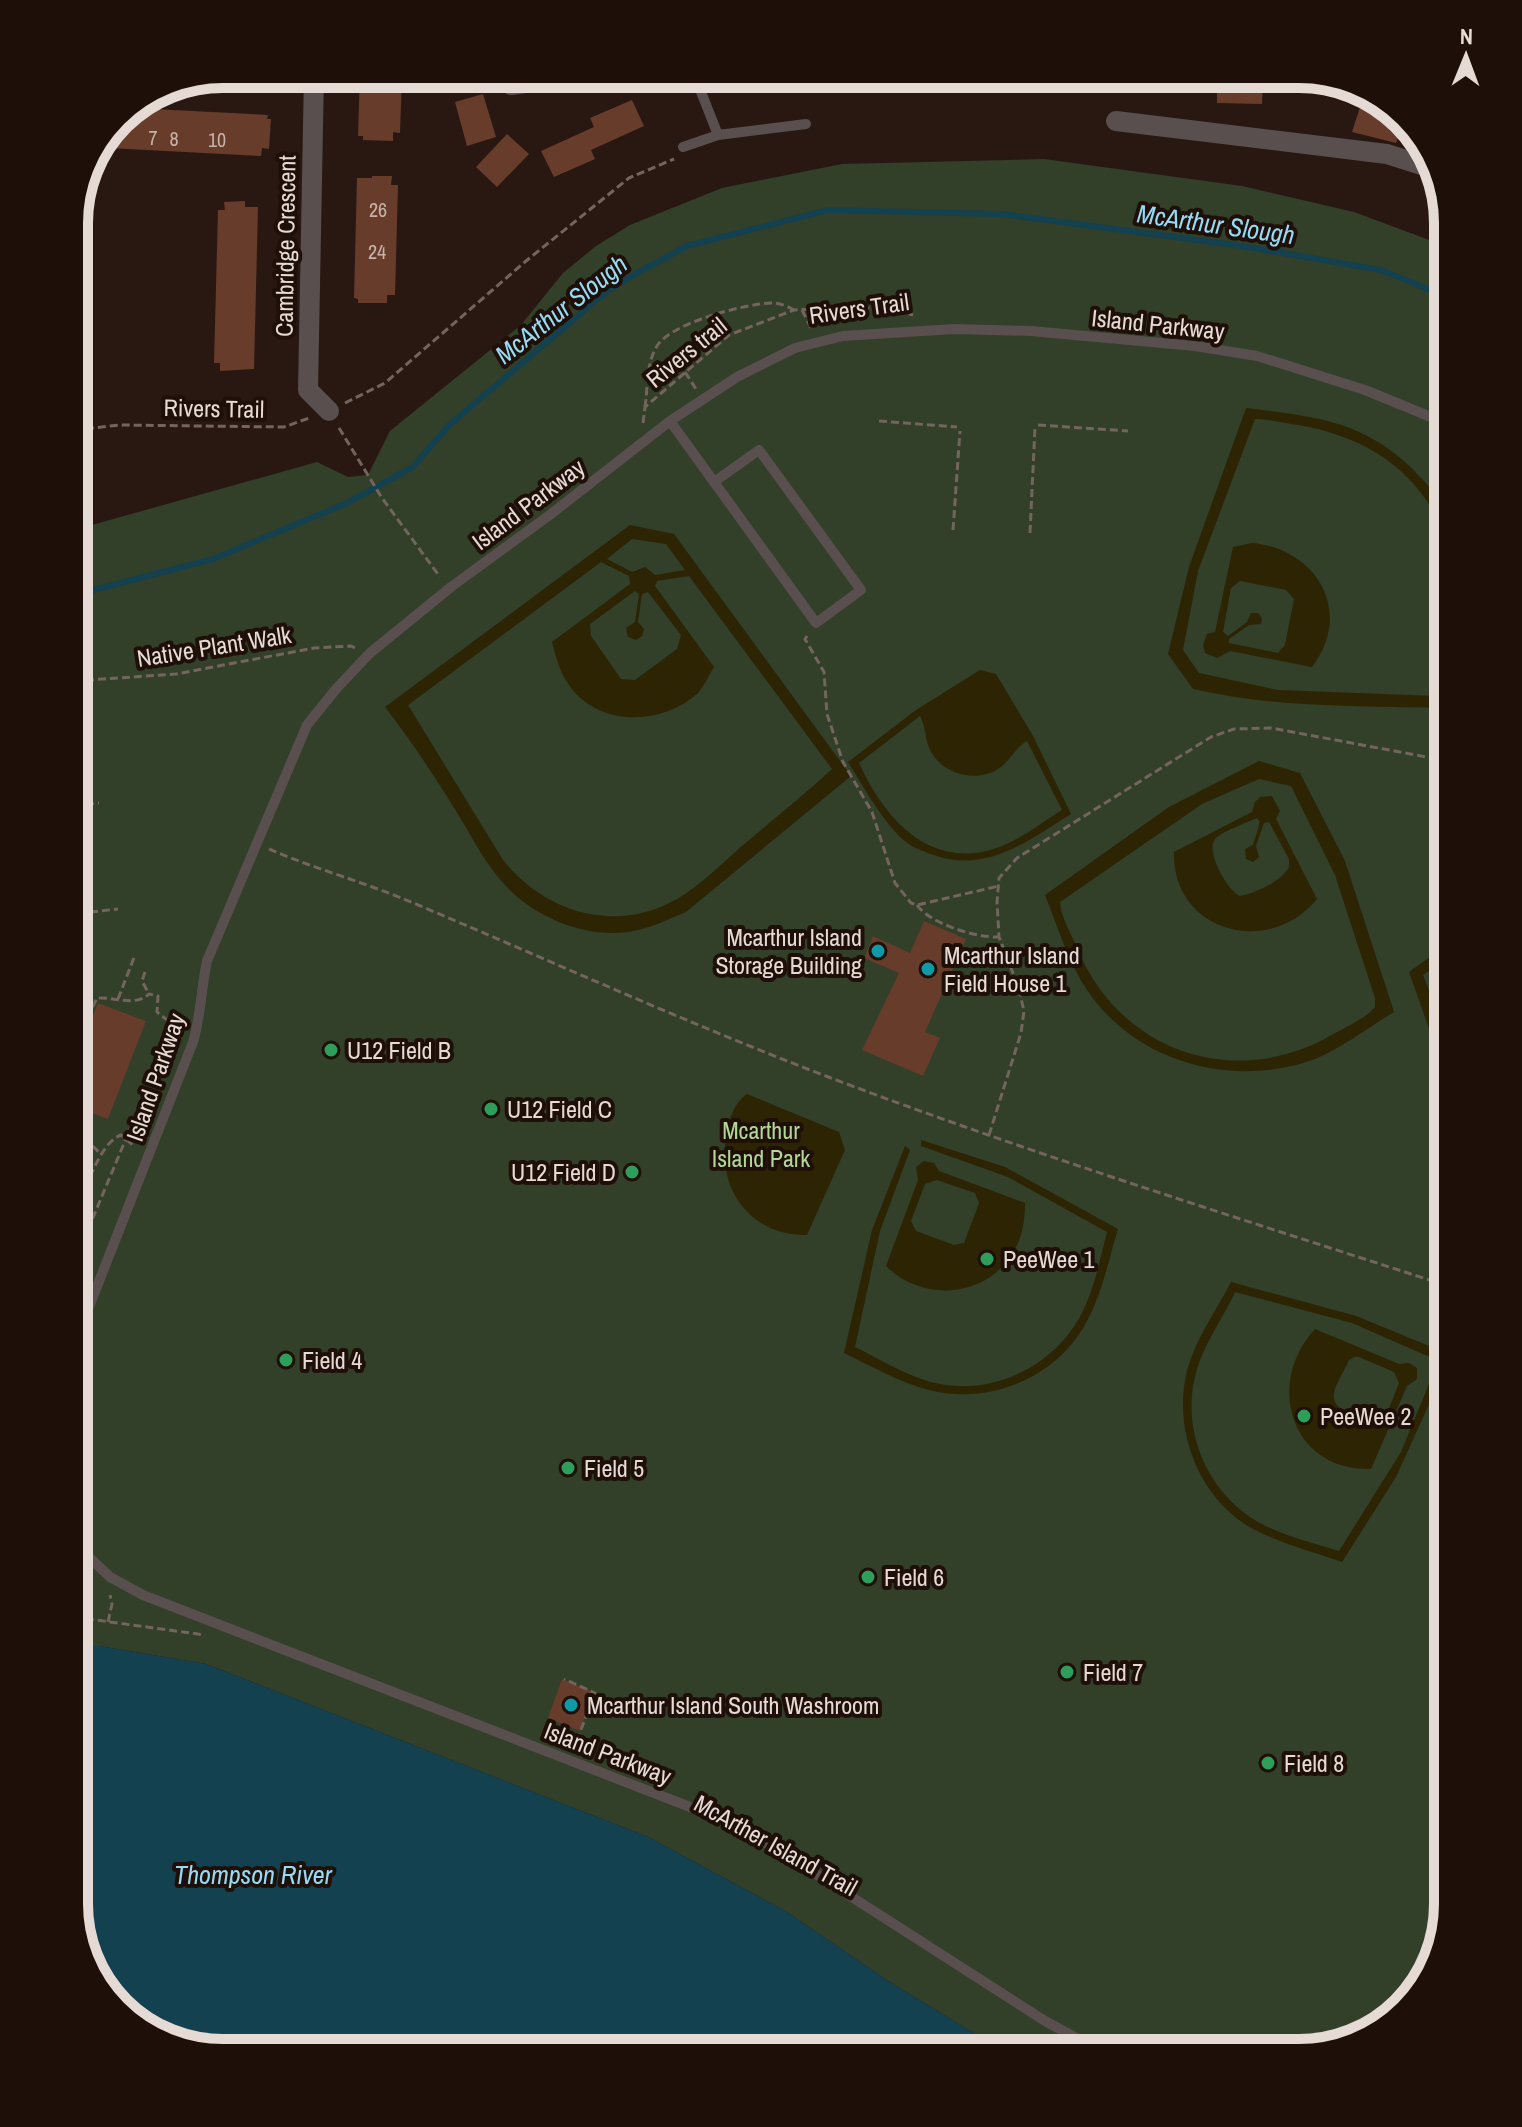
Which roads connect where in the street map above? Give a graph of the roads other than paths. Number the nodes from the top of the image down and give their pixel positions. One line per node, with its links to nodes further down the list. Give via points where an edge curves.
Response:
1 (314, 88): 8 (street, Cambridge Crescent, via 308,390)
2 (700, 88): 5 (lane)
3 (1116, 121): 7 (street, via 1387,154)
4 (806, 124): 5 (lane)
5 (718, 135): 6 (lane)
6 (682, 152)
7 (1421, 165)
8 (329, 411)
9 (1434, 418): 10 (lane, Island Parkway, via 1257,356 1122,339 954,329 879,332 807,344 737,377)
10 (670, 421): 11 (lane); 12 (lane, Island Parkway, via 370,653 307,725 207,961 200,1020)
11 (714, 482): 11 (lane, via 759,450 861,590 816,623)
12 (88, 1309)
13 (88, 1556): 14 (lane, Island Parkway, via 110,1577 143,1595 721,1819)
14 (1079, 2039)

